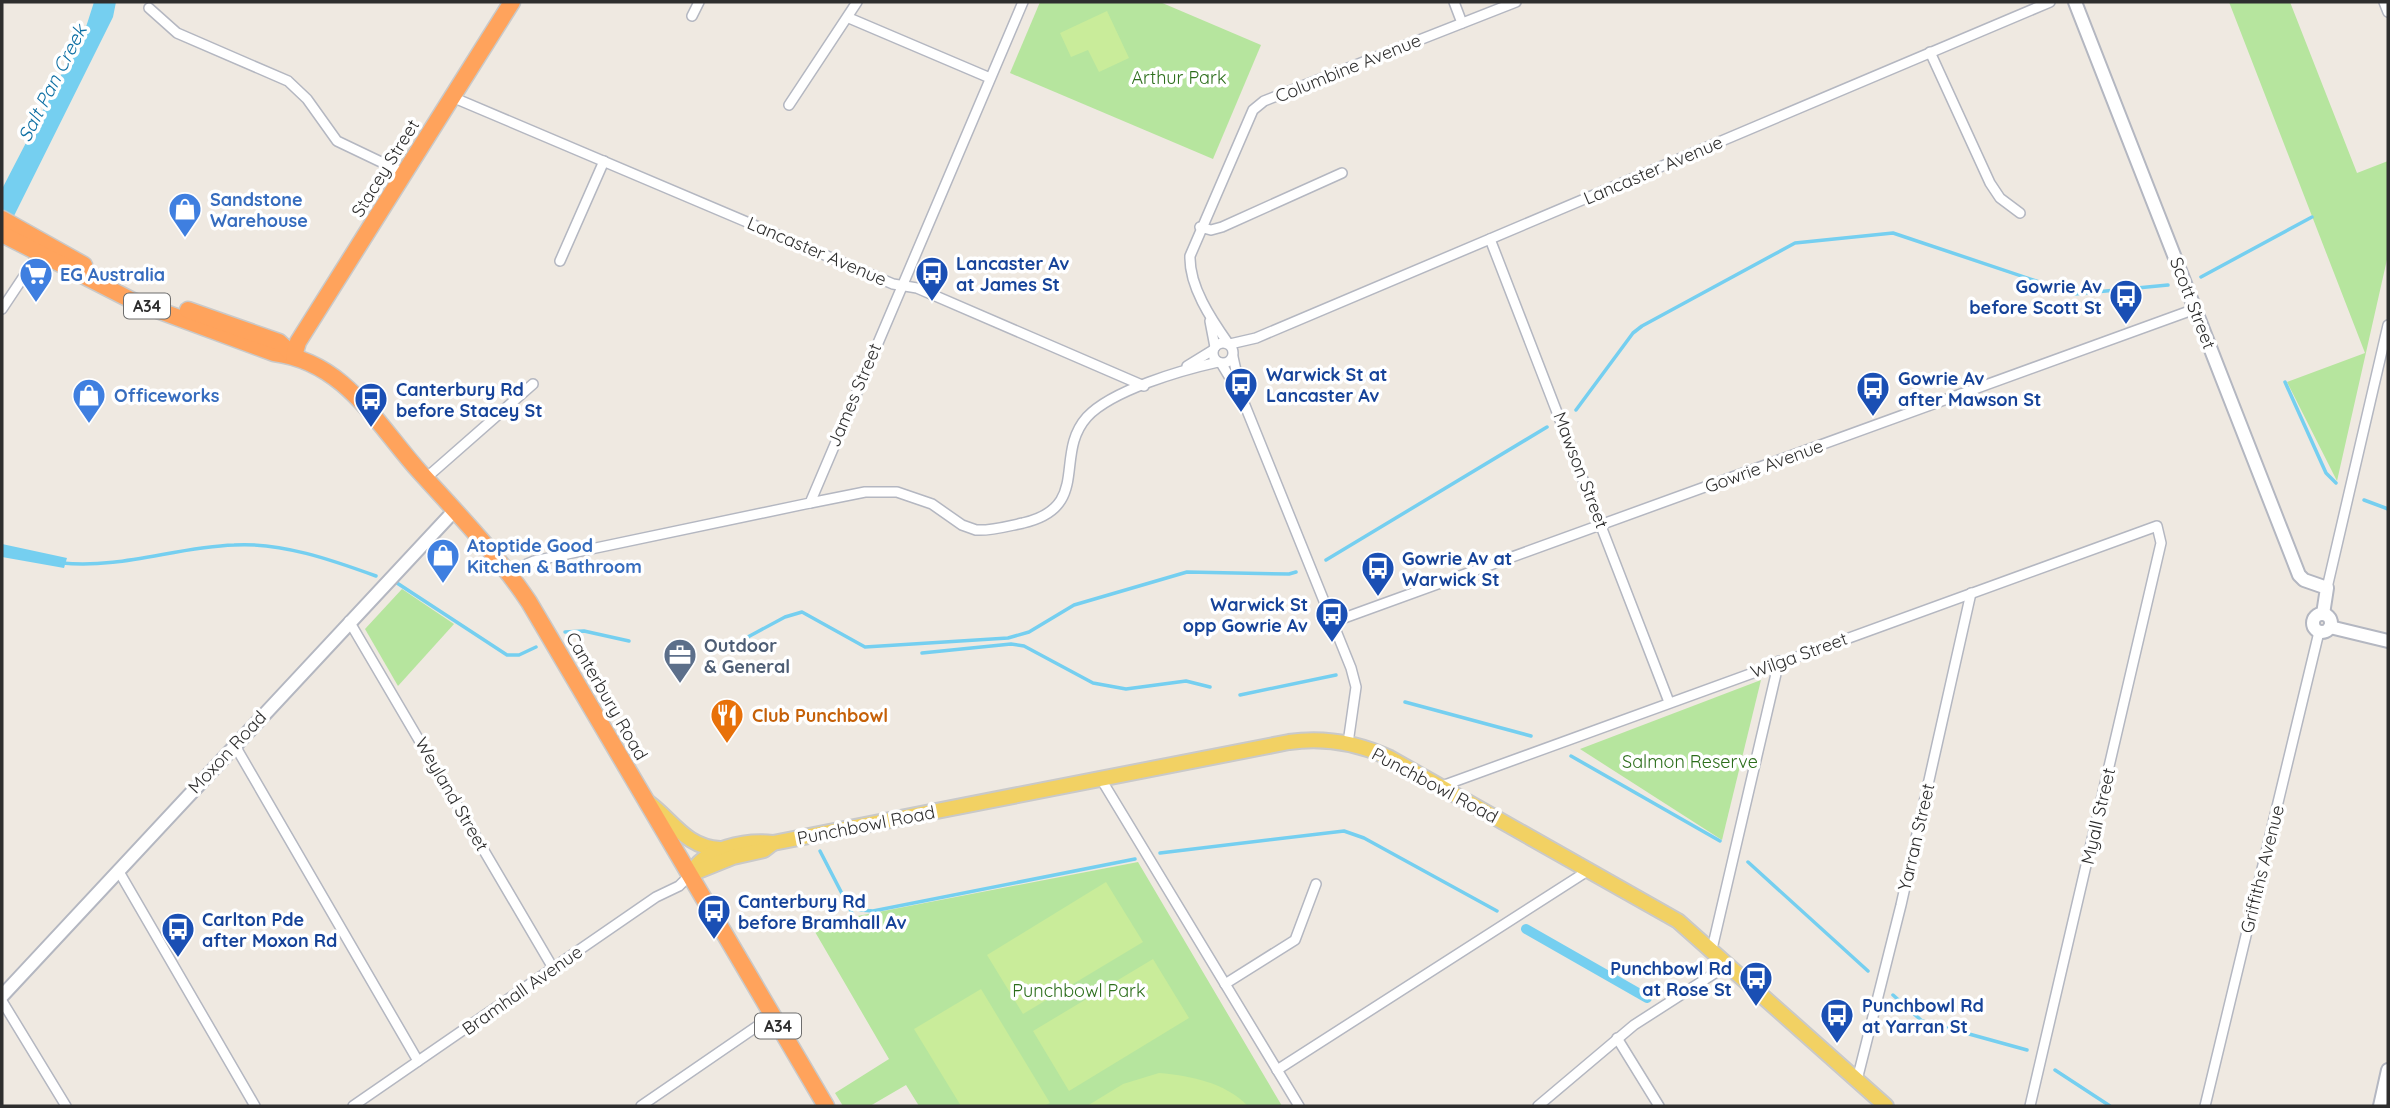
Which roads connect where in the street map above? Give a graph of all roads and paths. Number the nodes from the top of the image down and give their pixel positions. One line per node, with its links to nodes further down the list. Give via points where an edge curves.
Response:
1 (512, 2): 17 (highway, Stacey Street)
2 (699, 2): 12 (street)
3 (857, 2): 13 (street)
4 (1023, 2): 16 (street, James Street)
5 (1454, 2): 14 (street)
6 (1516, 2): 14 (street, Columbine Avenue)
7 (2050, 2): 15 (street, Lancaster Avenue)
8 (2075, 2): 30 (street, Scott Street)
9 (2384, 2): 11 (street)
10 (149, 8): 20 (street, via 177,33 288,81 337,141)
11 (2388, 12)
12 (692, 16)
13 (849, 18): 16 (street); 18 (street)
14 (1462, 23): 23 (street, Columbine Avenue, via 1260,104 1245,124)
15 (1930, 52): 22 (street, via 1990,183 2005,203); 25 (street, Lancaster Avenue)
16 (990, 78): 28 (street, James Street)
17 (452, 97): 19 (street, Lancaster Avenue); 20 (highway, Stacey Street)
18 (789, 105)
19 (604, 161): 27 (street); 28 (street, Lancaster Avenue)
20 (404, 173): 36 (highway, Stacey Street, via 298,342)
21 (1342, 173): 23 (street, via 1222,227)
22 (2020, 213)
23 (1200, 227): 31 (street, Columbine Avenue, via 1190,256 1191,269)
24 (6, 229): 26 (highway, Canterbury Road / A34)
25 (1490, 239): 33 (street, Lancaster Avenue); 46 (street, Mawson Street)
26 (42, 249): 29 (street); 36 (highway, Canterbury Road / A34, via 133,301 274,353)
27 (560, 261)
28 (902, 285): 41 (street, Lancaster Avenue); 44 (street, James Street)
29 (2, 309)
30 (2195, 309): 46 (street, Gowrie Avenue); 49 (street, Scott Street, via 2299,575)
31 (1209, 316): 34 (street); 35 (street)
32 (2388, 325): 49 (street)
33 (1256, 338): 34 (street, Lancaster Avenue); 37 (street, Lancaster Avenue)
34 (1229, 344): 35 (street, Lancaster Avenue); 37 (street)
35 (1214, 349): 38 (street); 39 (street)
36 (294, 356): 43 (highway, Canterbury Road / A34, via 321,369 356,396)
37 (1233, 357): 38 (street, Lancaster Avenue); 42 (street)
38 (1219, 362): 39 (street); 42 (street)
39 (1183, 369): 41 (street)
40 (533, 384): 43 (street)
41 (1144, 386): 44 (street, via 1119,394 1087,417 1073,440 1064,495 1053,510 1037,519 976,530 923,500 886,491)
42 (1242, 398): 52 (street)
43 (426, 478): 45 (highway, Canterbury Road / A34)
44 (810, 503): 48 (street, via 534,561)
45 (455, 510): 48 (highway, Canterbury Road / A34); 51 (street, Moxon Road)
46 (1602, 524): 52 (street, Gowrie Avenue); 56 (street, Mawson Street)
47 (2157, 526): 50 (street, Wilga Street); 88 (street, Myall Street, via 2161,543)
48 (508, 572): 61 (highway, Canterbury Road / A34)
49 (2327, 588): 53 (street)
50 (1971, 593): 55 (street, Wilga Street); 78 (street, Yarran Street)
51 (349, 621): 58 (street, Moxon Road); 70 (street, Weyland Street)
52 (1333, 622): 57 (street, via 1355,681)
53 (2325, 629): 54 (street); 89 (street, Griffiths Avenue)
54 (2388, 640)
55 (1779, 661): 56 (street, Wilga Street); 68 (street)
56 (1669, 702): 60 (street, Wilga Street)
57 (1348, 743): 59 (main road, Punchbowl Road, via 1289,742); 60 (main road, Punchbowl Road, via 1382,754)
58 (234, 744): 64 (street, Moxon Road); 75 (street)
59 (1101, 779): 62 (main road, Punchbowl Road); 71 (street)
60 (1442, 786): 65 (main road, Punchbowl Road)
61 (648, 802): 63 (main road, via 691,843); 66 (highway, Canterbury Road / A34)
62 (773, 843): 63 (main road, Punchbowl Road, via 759,841); 66 (main road, Punchbowl Road)
63 (725, 849): 66 (main road, Punchbowl Road, via 697,862)
64 (118, 870): 72 (street, Moxon Road); 80 (street)
65 (1589, 870): 68 (main road, Punchbowl Road, via 1678,921); 76 (street)
66 (691, 874): 70 (street, Bramhall Avenue); 73 (highway, Canterbury Road / A34)
67 (1316, 884): 71 (street, via 1295,940)
68 (1712, 949): 69 (main road, Punchbowl Road)
69 (1729, 964): 74 (street); 78 (main road, Punchbowl Road)
70 (553, 968): 75 (street, Bramhall Avenue)
71 (1226, 984): 76 (street)
72 (2, 999): 79 (street)
73 (772, 1016): 82 (street); 83 (highway, Canterbury Road / A34)
74 (1617, 1038): 85 (street); 86 (street)
75 (418, 1061): 81 (street, Bramhall Avenue)
76 (1277, 1070): 84 (street)
77 (2388, 1070): 90 (street)
78 (1857, 1080): 87 (main road, Punchbowl Road)
79 (66, 1106)
80 (255, 1106)
81 (354, 1106)
82 (641, 1106)
83 (826, 1106)
84 (1299, 1106)
85 (1538, 1106)
86 (1659, 1106)
87 (1886, 1106)
88 (2030, 1106)
89 (2205, 1106)
90 (2380, 1106)

